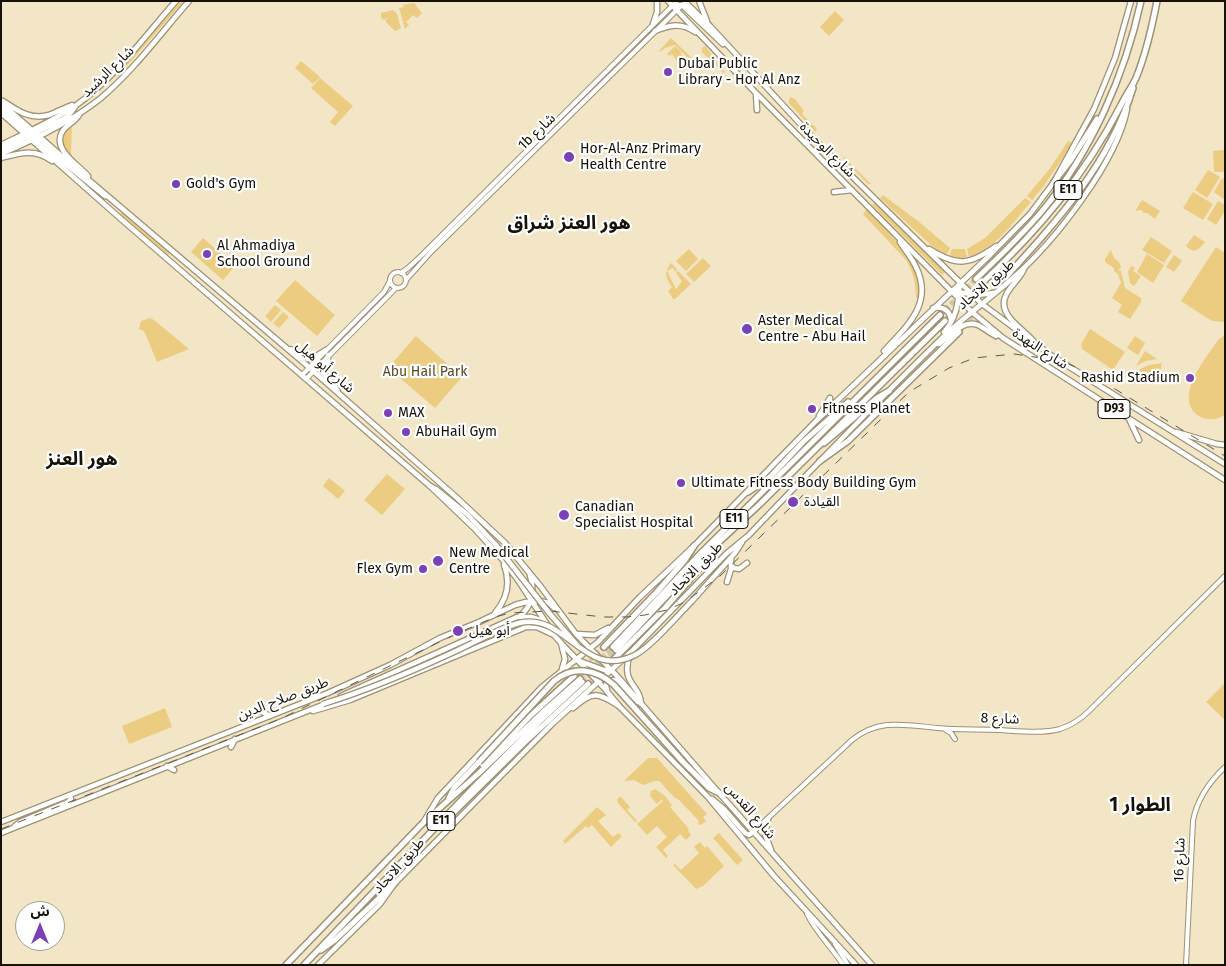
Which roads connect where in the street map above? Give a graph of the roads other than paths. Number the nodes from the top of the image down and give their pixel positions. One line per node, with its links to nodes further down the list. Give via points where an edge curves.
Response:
1 (176, 1): 21 (main road, شارع الرشيد, via 120,66)
2 (190, 1): 26 (main road, شارع الرشيد, via 112,88)
3 (657, 1): 12 (main road)
4 (668, 1): 9 (main road, شارع الوحيدة / D93)
5 (699, 1): 13 (main road)
6 (1131, 1): 33 (main road, طريق الاتحاد, via 1100,96)
7 (1141, 1): 24 (highway, طريق الاتحاد / E11, via 1126,54)
8 (1158, 1): 17 (highway, طريق الاتحاد / E11)
9 (675, 2): 10 (main road); 11 (main road, شارع الوحيدة / D93); 12 (street, 1b شارع)
10 (684, 2): 11 (street, 1b شارع); 13 (main road, شارع الوحيدة / D93); 16 (main road, via 720,42)
11 (676, 10): 14 (street, 1b شارع); 15 (main road, شارع الوحيدة / D93)
12 (654, 24): 41 (street, 1b شارع)
13 (710, 26): 16 (main road, شارع الوحيدة / D93)
14 (655, 30): 15 (main road, via 679,25); 44 (street, 1b شارع)
15 (702, 38): 18 (main road, شارع الوحيدة / D93)
16 (726, 44): 39 (main road, شارع الوحيدة / D93, via 816,141)
17 (1135, 80): 20 (highway); 47 (highway, طريق الاتحاد / E11, via 1099,146 1053,210)
18 (756, 94): 23 (main road); 34 (main road, شارع الوحيدة / D93)
19 (1, 101): 21 (main road, via 20,113 37,116); 27 (main road, شارع أبو هيل)
20 (1128, 103): 40 (main road, طريق الاتحاد / E11, via 1126,117 1104,166 1089,190); 42 (highway, via 1082,189)
21 (76, 105): 27 (main road, شارع الرشيد, via 69,115)
22 (1, 107): 27 (main road)
23 (757, 110)
24 (1103, 110): 33 (highway); 43 (highway, طريق الاتحاد / E11, via 1083,153 1063,184 1030,224)
25 (1, 113): 27 (main road, شارع أبو هيل)
26 (80, 113): 27 (main road, شارع الرشيد); 32 (main road, via 63,130 60,144)
27 (32, 135): 28 (main road, شارع الرشيد); 29 (main road); 30 (main road, شارع الرشيد); 31 (main road, شارع أبو هيل); 32 (main road, شارع أبو هيل); 36 (main road, via 99,193)
28 (1, 145)
29 (1, 150)
30 (1, 156): 31 (main road, via 35,153 45,156)
31 (67, 172): 67 (main road, شارع أبو هيل)
32 (91, 182): 36 (main road, شارع أبو هيل)
33 (1054, 182): 38 (main road, طريق الاتحاد / E11)
34 (852, 190): 35 (main road); 37 (main road, شارع الوحيدة / D93)
35 (834, 192)
36 (111, 199): 63 (main road, شارع أبو هيل)
37 (895, 235): 49 (main road, شارع الوحيدة / D93); 65 (main road, via 918,272 921,300 910,324)
38 (1006, 240): 39 (main road, via 976,259 964,262 947,260); 46 (main road, طريق الاتحاد / E11)
39 (921, 243): 46 (main road, شارع الوحيدة / D93)
40 (1026, 266): 50 (main road, طريق الاتحاد / E11); 61 (main road, via 1006,294 1004,307 1009,317)
41 (401, 273): 44 (street); 45 (street, via 393,273)
42 (1006, 277)
43 (976, 279)
44 (406, 280): 48 (street, via 403,286)
45 (390, 281): 48 (street); 64 (street, via 384,292)
46 (960, 283): 49 (main road, طريق الاتحاد / E11); 51 (main road, شارع الوحيدة / D93); 52 (main road)
47 (981, 284)
48 (396, 288): 64 (street)
49 (951, 291): 52 (main road, شارع الوحيدة / D93); 54 (main road, طريق الاتحاد / E11)
50 (998, 291): 51 (main road); 53 (main road, طريق الاتحاد / E11)
51 (973, 295): 52 (main road); 53 (main road, شارع الوحيدة / D93)
52 (959, 296): 55 (main road, شارع الوحيدة / D93); 58 (main road)
53 (982, 304): 55 (main road, طريق الاتحاد / E11); 61 (main road, شارع النهدة / D93)
54 (932, 309): 58 (main road, via 940,307 948,311); 65 (main road, طريق الاتحاد / E11)
55 (972, 312): 60 (main road, شارع النهدة / D93); 62 (main road, طريق الاتحاد / E11)
56 (940, 315): 70 (highway, طريق الاتحاد / E11)
57 (944, 320): 77 (highway, طريق الاتحاد / E11)
58 (950, 326): 62 (main road)
59 (959, 332): 80 (highway, via 852,438)
60 (1003, 338): 62 (main road, via 980,326 967,324); 72 (main road, شارع النهدة / D93)
61 (1037, 346): 74 (main road, شارع النهدة / D93)
62 (933, 347): 68 (main road, طريق الاتحاد / E11)
63 (286, 348): 64 (main road, via 307,359); 66 (main road, شارع أبو هيل)
64 (327, 353): 66 (street); 69 (main road, via 323,373)
65 (876, 363): 73 (main road, طريق الاتحاد / E11)
66 (311, 370): 67 (street); 69 (main road, شارع أبو هيل)
67 (304, 377): 83 (main road, شارع أبو هيل)
68 (889, 391): 77 (highway); 80 (main road, طريق الاتحاد / E11)
69 (338, 393): 92 (main road, شارع أبو هيل, via 469,508)
70 (859, 394): 84 (highway, via 812,434 765,481); 85 (highway, طريق الاتحاد / E11, via 699,555 615,648)
71 (830, 398): 73 (main road)
72 (1129, 420): 75 (main road); 82 (main road, شارع النهدة / D93)
73 (816, 421): 84 (main road, طريق الاتحاد / E11)
74 (1172, 431): 76 (main road); 79 (main road, شارع النهدة / D93)
75 (1139, 440)
76 (1225, 445)
77 (819, 446): 85 (highway, طريق الاتحاد / E11)
78 (1225, 458): 79 (street)
79 (1217, 459): 81 (main road, شارع النهدة / D93)
80 (820, 461): 86 (main road, طريق الاتحاد / E11)
81 (1225, 464)
82 (1225, 480)
83 (430, 486): 89 (main road, شارع أبو هيل); 106 (main road, bridge, via 468,515 496,545)
84 (748, 492): 87 (main road, طريق الاتحاد / E11)
85 (726, 535): 108 (highway, via 665,608)
86 (743, 540): 88 (main road); 107 (main road, طريق الاتحاد / E11)
87 (694, 546): 96 (main road, طريق الاتحاد / E11); 104 (highway, via 656,593)
88 (731, 558): 91 (main road); 106 (main road, bridge, via 635,655 609,661)
89 (502, 559): 95 (main road, شارع أبو هيل); 97 (main road, via 508,578 507,590 503,603)
90 (746, 564): 91 (main road, via 736,569)
91 (732, 565): 94 (main road)
92 (527, 569): 95 (main road, via 534,593); 99 (main road, شارع أبو هيل)
93 (1225, 576): 123 (street, شارع 8, via 1089,711 1071,724 1044,732)
94 (727, 582)
95 (531, 601): 97 (main road, طريق صلاح الدين); 98 (main road); 99 (main road, via 548,603); 100 (main road, شارع أبو هيل)
96 (622, 616): 101 (main road, via 601,633 589,636); 105 (main road, طريق الاتحاد / E11)
97 (492, 617): 121 (main road, طريق صلاح الدين, via 440,638 351,684)
98 (518, 618): 100 (main road, via 533,617); 116 (main road, طريق صلاح الدين)
99 (564, 618): 101 (main road, شارع أبو هيل)
100 (545, 623): 102 (main road, شارع أبو هيل)
101 (576, 634): 105 (main road, شارع أبو هيل)
102 (554, 635): 103 (main road, شارع أبو هيل); 120 (main road, via 536,627 526,627 350,700)
103 (561, 643): 109 (main road, شارع أبو هيل); 111 (main road, via 565,659)
104 (604, 646)
105 (590, 649): 109 (main road, طريق الاتحاد / E11); 110 (main road); 112 (main road, شارع أبو هيل)
106 (581, 650): 116 (main road, bridge, via 546,624 520,623 360,692)
107 (631, 652): 112 (main road, طريق الاتحاد / E11); 117 (main road, via 627,675 640,696)
108 (615, 658)
109 (577, 660): 110 (main road); 111 (main road, طريق الاتحاد); 114 (main road, شارع أبو هيل)
110 (596, 666): 112 (main road); 114 (main road)
111 (561, 670): 137 (main road, طريق الاتحاد, via 444,792)
112 (612, 670): 114 (main road, طريق الاتحاد / E11); 117 (main road, شارع القدس)
113 (574, 676): 130 (highway, via 529,717)
114 (598, 682): 115 (main road, شارع القدس); 122 (main road, طريق الاتحاد / E11)
115 (608, 691): 117 (main road, via 608,681 615,680); 118 (main road, شارع القدس)
116 (323, 704): 120 (main road, طريق صلاح الدين)
117 (641, 704): 131 (main road, شارع القدس)
118 (619, 706): 122 (main road, via 601,695 590,695); 133 (main road, شارع القدس)
119 (262, 712): 121 (main road)
120 (302, 713): 124 (main road, طريق صلاح الدين)
121 (270, 716): 132 (main road, طريق صلاح الدين)
122 (552, 724): 142 (main road, طريق الاتحاد / E11)
123 (944, 729): 125 (street); 136 (street, شارع 8, via 896,724 874,727 858,735)
124 (234, 739): 126 (main road); 127 (main road, طريق صلاح الدين)
125 (955, 739)
126 (231, 748)
127 (167, 766): 129 (main road); 138 (main road, طريق صلاح الدين)
128 (1225, 767): 153 (street, شارع 16, via 1205,790 1194,814)
129 (174, 770)
130 (479, 773): 134 (highway, طريق الاتحاد / E11); 145 (highway, طريق الاتحاد / E11, via 545,710 583,682 453,813 437,825)
131 (718, 793): 134 (highway, bridge, via 684,763 614,685 600,674 584,670 568,672 554,681 454,788); 139 (main road, شارع القدس)
132 (70, 795): 135 (main road, طريق صلاح الدين); 138 (main road, via 68,802 20,822)
133 (708, 797): 139 (main road, via 747,834); 143 (main road, شارع القدس)
134 (448, 801): 137 (highway, طريق الاتحاد / E11)
135 (2, 819)
136 (768, 819): 139 (street, شارع 8); 141 (main road, via 765,834)
137 (422, 824): 146 (highway, طريق الاتحاد / E11)
138 (11, 830): 140 (main road, طريق صلاح الدين)
139 (753, 832): 141 (main road, شارع القدس)
140 (1, 834)
141 (772, 854): 152 (main road, شارع القدس)
142 (395, 883): 145 (highway, via 330,944); 148 (main road, طريق الاتحاد / E11, via 380,904)
143 (806, 909): 144 (main road, شارع القدس); 149 (street, via 817,931)
144 (833, 940): 150 (street); 151 (main road, شارع القدس)
145 (316, 953): 147 (highway, طريق الاتحاد / E11)
146 (286, 965)
147 (304, 965)
148 (318, 965)
149 (843, 965)
150 (848, 965)
151 (856, 965)
152 (872, 965)
153 (1186, 965)

